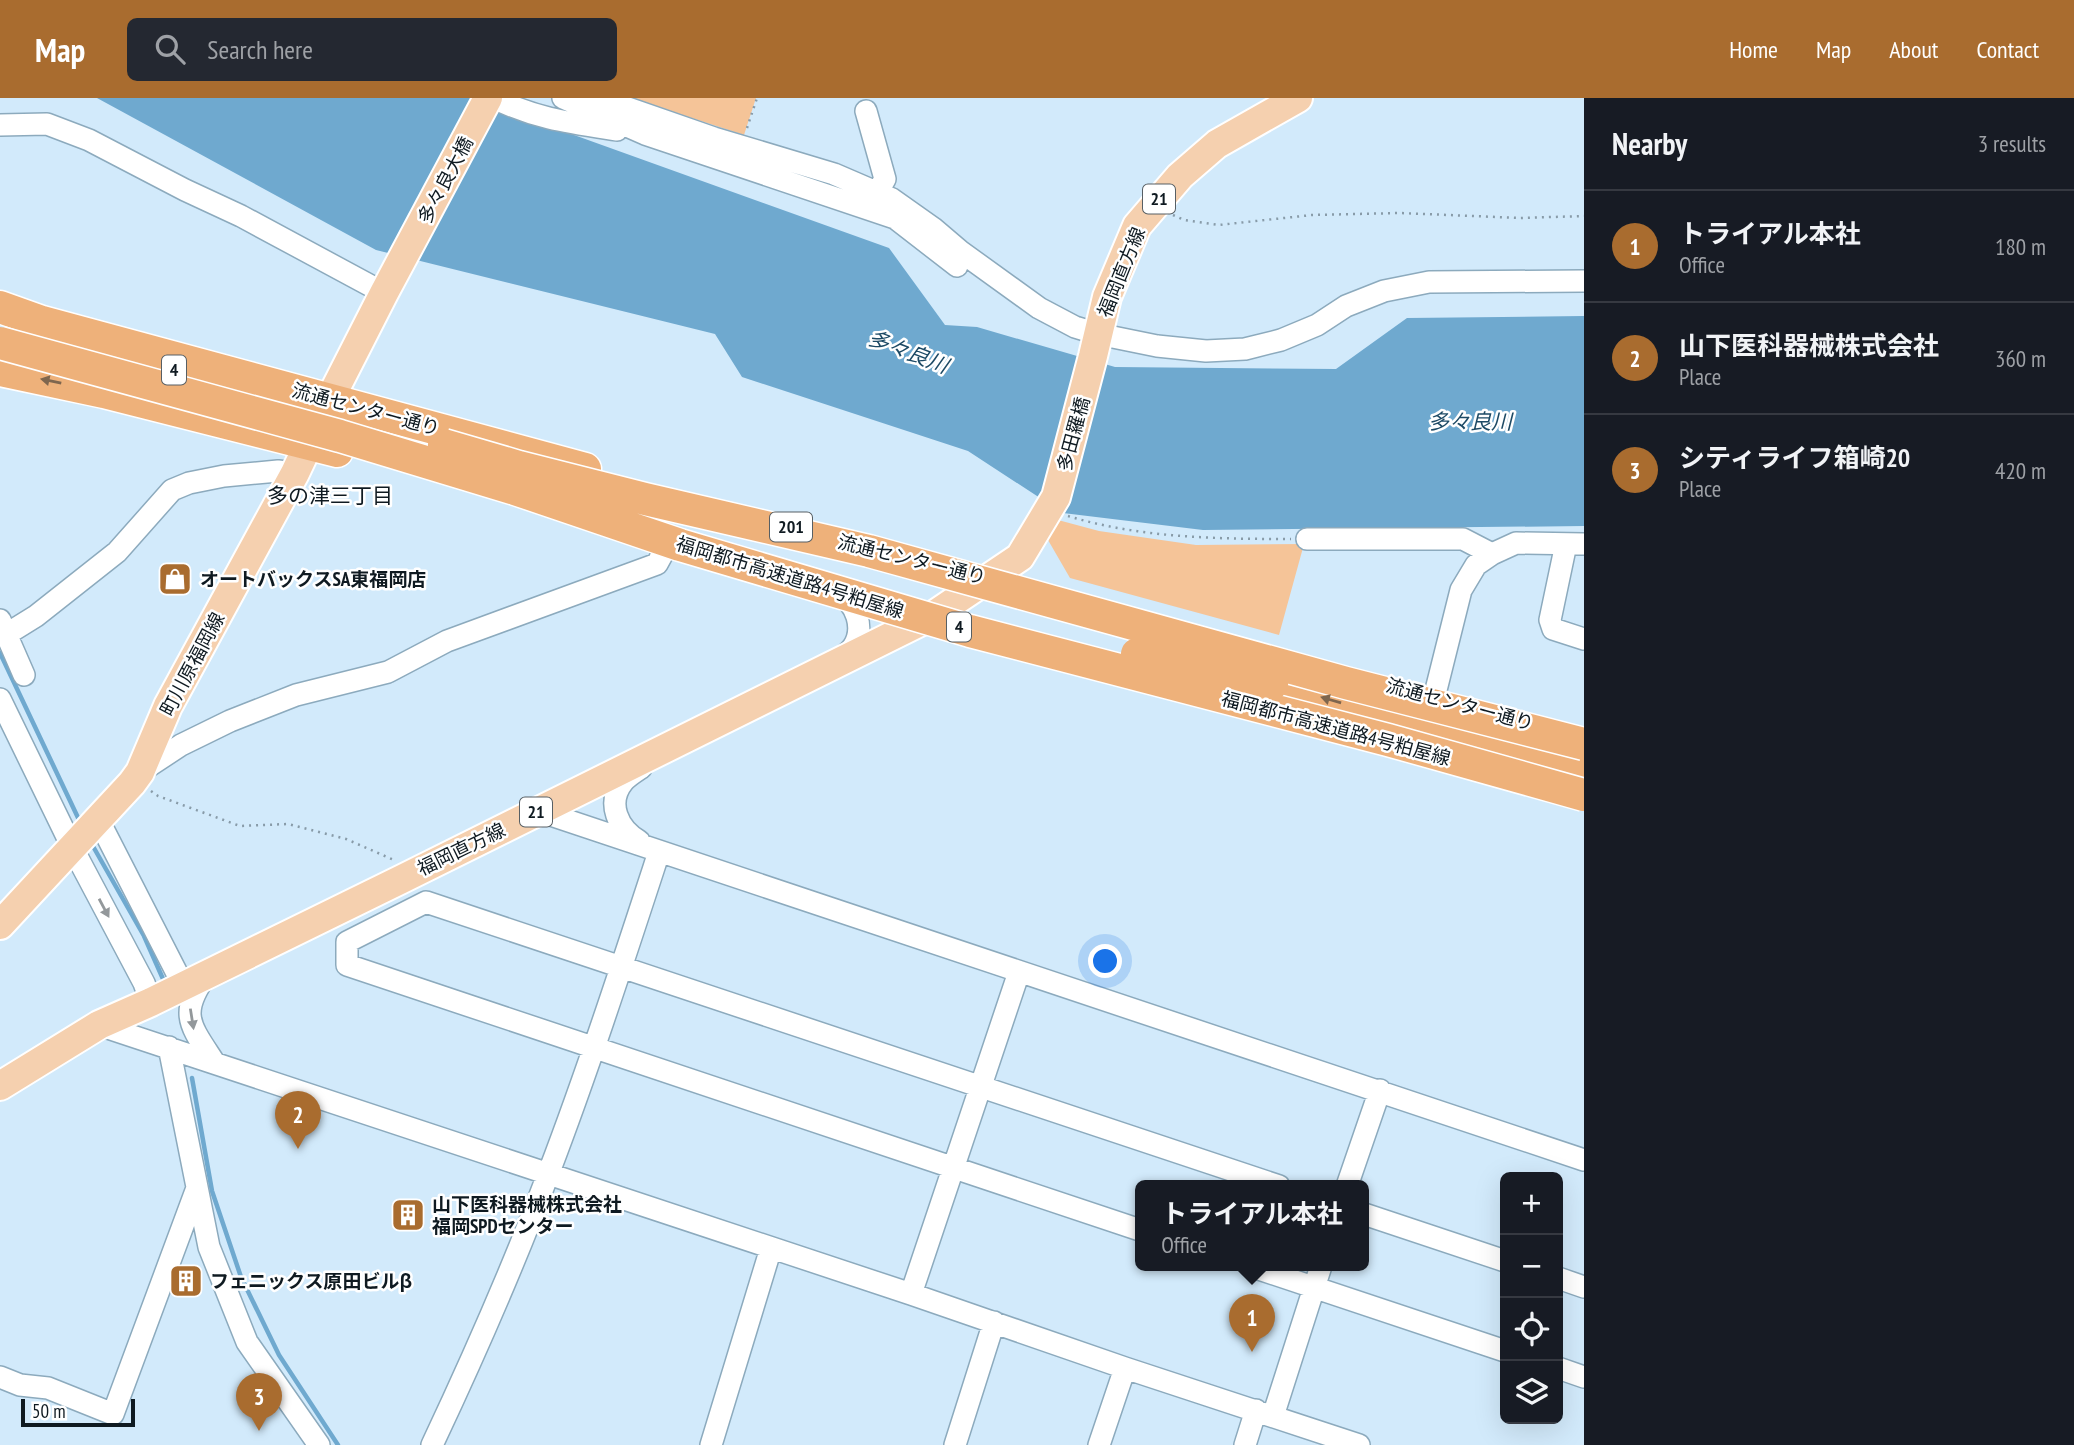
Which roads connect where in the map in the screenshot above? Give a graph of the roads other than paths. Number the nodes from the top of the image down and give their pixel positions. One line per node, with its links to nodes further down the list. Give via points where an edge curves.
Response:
1 (488, 98): 10 (main road, 多々良大橋)
2 (494, 98): 8 (street, via 555,121)
3 (563, 98): 8 (street)
4 (599, 98): 9 (street, via 834,174)
5 (1298, 98): 17 (main road, 福岡直方線 / 21, via 1217,144 1152,207 1137,226 1107,297)
6 (866, 111): 9 (street, via 885,179)
7 (0, 125): 12 (street, via 47,124 89,139)
8 (645, 134): 15 (street, via 895,218 1036,323)
9 (877, 193): 17 (street, via 892,199)
10 (401, 262): 12 (main road, 町川原福岡線)
11 (1584, 281): 17 (street, via 1429,282 1384,291 1346,306 1317,326 1245,349)
12 (384, 293): 19 (main road, 町川原福岡線)
13 (0, 307): 19 (highway, 流通センター通り / 201)
14 (0, 324): 22 (highway, 福岡都市高速道路4号粕屋線 / 4, bridge)
15 (1066, 334)
16 (0, 343): 30 (highway, 福岡都市高速道路4号粕屋線 / 4, bridge, via 340,436)
17 (1096, 345): 23 (main road, 多田羅橋 / 21)
18 (0, 370): 20 (highway, 201, one-way to 18)
19 (330, 399): 20 (main road, 町川原福岡線); 29 (highway, 流通センター通り / 201)
20 (309, 443): 21 (main road, 町川原福岡線); 25 (highway, 201)
21 (295, 473): 32 (street, via 224,476 172,490 93,573 36,616); 42 (main road, 町川原福岡線, via 168,705)
22 (645, 499): 36 (highway, bridge, via 773,544 1075,624); 40 (highway, 福岡都市高速道路4号粕屋線 / 4, bridge, via 869,551)
23 (1049, 510): 29 (main road, 福岡直方線 / 21, via 1020,556)
24 (1307, 539): 27 (street, via 1463,539)
25 (669, 542): 28 (highway, 201); 42 (street, via 657,564 447,641 388,671 296,695 230,721 181,745)
26 (1575, 544): 27 (street, via 1516,543); 33 (street, via 1550,620 1553,629)
27 (1492, 554): 37 (street, via 1476,565 1461,590)
28 (793, 578): 31 (highway, 201); 34 (street, via 843,597 852,606 859,623 854,645)
29 (989, 579): 31 (main road, 福岡直方線 / 21); 36 (highway, 流通センター通り / 201)
30 (864, 599): 43 (highway, one-way to 30, bridge, via 1443,740 1352,706 1272,684 954,614); 44 (highway, 福岡都市高速道路4号粕屋線 / 4, bridge)
31 (934, 615): 34 (main road, 福岡直方線 / 21); 44 (highway, 201)
32 (3, 627): 35 (street)
33 (1584, 639)
34 (837, 663): 41 (main road, 福岡直方線 / 21)
35 (24, 675)
36 (1394, 687): 37 (highway, 流通センター通り / 201)
37 (1434, 698): 39 (highway, 流通センター通り / 201)
38 (1, 703): 46 (street)
39 (1584, 737)
40 (1584, 744)
41 (670, 745): 45 (main road, 福岡直方線 / 21); 47 (street, via 622,783 613,805 619,822 632,837)
42 (138, 775): 46 (main road, 町川原福岡線)
43 (1584, 776)
44 (1584, 794)
45 (539, 811): 47 (street); 51 (main road, 福岡直方線 / 21)
46 (85, 833): 48 (main road, 町川原福岡線); 51 (street); 52 (street, one-way to 52)
47 (659, 852): 49 (street); 50 (street)
48 (0, 925)
49 (622, 965): 55 (street); 55 (street, via 426,902 347,942 347,965); 58 (street)
50 (1020, 972): 58 (street); 59 (street)
51 (195, 980): 52 (main road, 福岡直方線 / 21); 56 (street, one-way to 56, via 190,1023)
52 (151, 1002): 53 (main road, 福岡直方線 / 21)
53 (99, 1025): 54 (street); 57 (main road, 福岡直方線 / 21)
54 (169, 1047): 56 (street); 65 (street)
55 (594, 1048): 61 (street); 62 (street)
56 (214, 1062): 62 (street)
57 (0, 1086)
58 (982, 1086): 61 (street); 63 (street)
59 (1380, 1090): 60 (street); 64 (street)
60 (1584, 1160)
61 (954, 1167): 67 (street); 75 (street)
62 (548, 1174): 68 (street); 84 (street)
63 (1261, 1180)
64 (1349, 1180)
65 (197, 1188): 80 (street, via 113,1414 48,1388); 83 (street, via 209,1247 247,1342)
66 (1369, 1216): 69 (street)
67 (1135, 1228)
68 (771, 1248): 75 (street); 85 (street)
69 (1500, 1259)
70 (1265, 1271): 74 (street)
71 (1320, 1271): 74 (street)
72 (1563, 1280): 73 (street)
73 (1584, 1287)
74 (1315, 1288): 77 (street); 82 (street)
75 (911, 1294): 76 (street)
76 (994, 1322): 78 (street); 86 (street)
77 (1500, 1349)
78 (1125, 1368): 82 (street); 87 (street)
79 (1563, 1370): 81 (street)
80 (0, 1377)
81 (1584, 1377)
82 (1264, 1413): 88 (street); 89 (street)
83 (319, 1445)
84 (432, 1445)
85 (711, 1445)
86 (955, 1445)
87 (1099, 1445)
88 (1245, 1445)
89 (1359, 1445)

